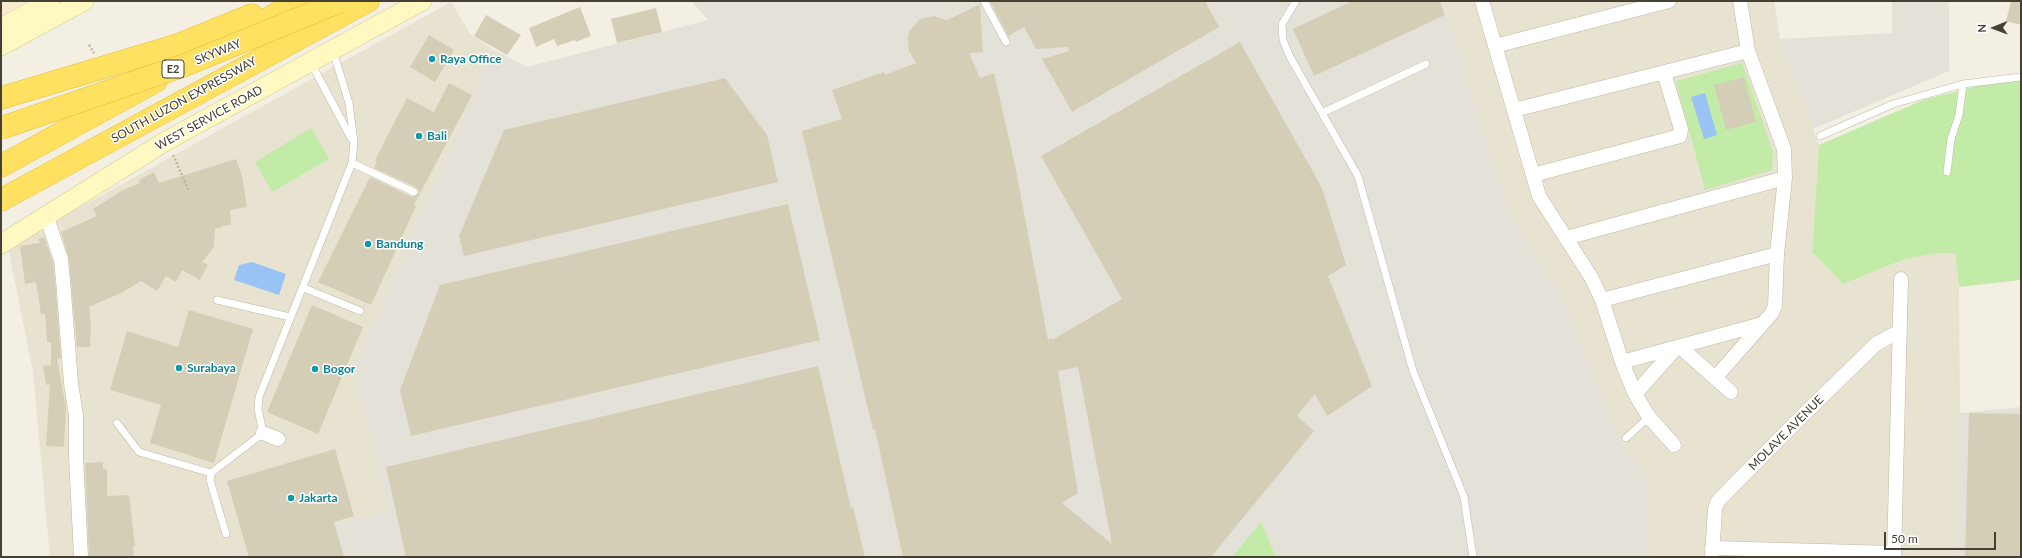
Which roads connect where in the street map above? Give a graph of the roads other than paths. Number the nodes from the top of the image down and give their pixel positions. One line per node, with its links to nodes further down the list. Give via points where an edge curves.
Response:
1 (50, 1): 13 (main road)
2 (84, 1): 15 (main road)
3 (287, 1): 25 (highway, SKYWAY / E2, via 178,45)
4 (300, 1): 19 (highway, E2)
5 (341, 1): 28 (highway, SKYWAY / E2, bridge, via 185,65)
6 (368, 1): 38 (highway, SOUTH LUZON EXPRESSWAY)
7 (422, 1): 17 (main road, WEST SERVICE ROAD)
8 (984, 1): 14 (lane)
9 (1296, 1): 27 (lane, via 1282,24 1283,40)
10 (1482, 1): 16 (street)
11 (1669, 1): 16 (street)
12 (1740, 1): 18 (street)
13 (1, 28)
14 (1006, 42)
15 (1, 46)
16 (1495, 46): 26 (street)
17 (333, 50): 20 (main road, WEST SERVICE ROAD); 30 (lane, via 349,103)
18 (1748, 51): 22 (street); 36 (street, via 1784,149)
19 (206, 54): 31 (highway); 33 (highway, E2)
20 (310, 62): 30 (lane); 39 (main road, WEST SERVICE ROAD, via 166,141)
21 (1426, 64): 27 (lane)
22 (1664, 73): 26 (street); 35 (street, via 1681,129 1680,136)
23 (2021, 77): 24 (lane)
24 (1963, 84): 29 (lane, via 1893,104); 34 (lane, via 1959,115 1951,140)
25 (1, 98)
26 (1514, 110): 35 (street)
27 (1322, 113): 67 (lane, via 1358,176 1413,371 1464,497)
28 (1, 128)
29 (1820, 136)
30 (354, 142): 32 (lane)
31 (1, 151)
32 (352, 163): 37 (lane); 44 (lane)
33 (1, 166)
34 (1948, 172)
35 (1533, 175): 40 (street, via 1538,196)
36 (1785, 178): 40 (street); 42 (street)
37 (414, 192)
38 (1, 200)
39 (46, 215): 41 (main road, WEST SERVICE ROAD); 66 (street, via 61,260 64,280 76,422)
40 (1566, 238): 46 (street, via 1591,277)
41 (1, 244)
42 (1777, 254): 46 (street); 49 (street, via 1775,306)
43 (1901, 279): 50 (street)
44 (304, 288): 47 (lane); 48 (lane)
45 (217, 300): 48 (lane)
46 (1602, 300): 52 (street)
47 (360, 311)
48 (290, 317): 58 (lane, via 259,397 258,409)
49 (1762, 324): 51 (street); 53 (street)
50 (1900, 331): 64 (street, MOLAVE AVENUE, via 1876,344 1718,501 1715,509); 65 (street)
51 (1678, 347): 52 (street); 53 (street); 55 (street)
52 (1622, 362): 55 (street)
53 (1716, 378): 54 (street)
54 (1731, 392)
55 (1636, 394): 56 (street)
56 (1649, 417): 59 (lane); 61 (street)
57 (117, 423): 62 (lane, via 139,452)
58 (263, 433): 60 (street); 62 (lane)
59 (1626, 438)
60 (278, 439)
61 (1674, 445)
62 (211, 474): 63 (lane, via 210,480)
63 (226, 534)
64 (1712, 552): 65 (street)
65 (1894, 555)
66 (81, 557)
67 (1473, 557)

